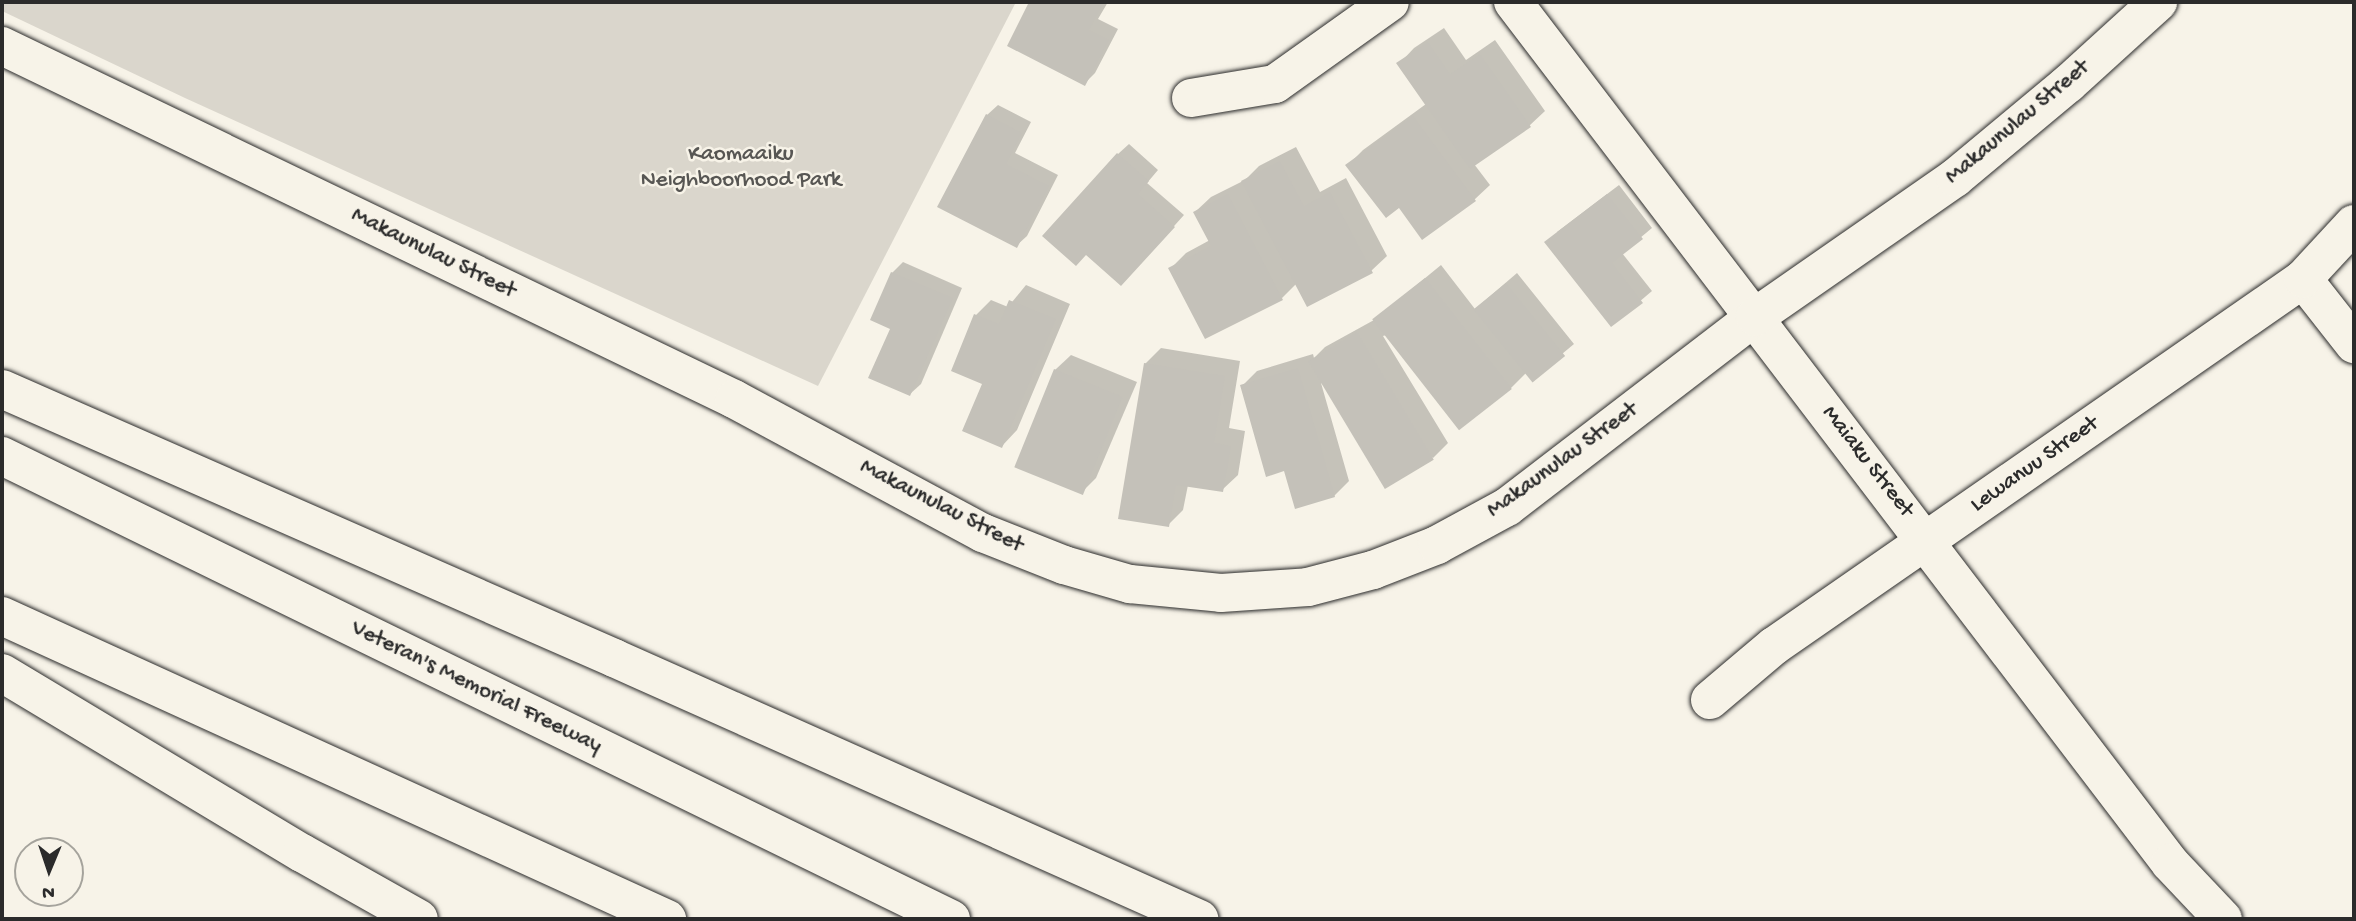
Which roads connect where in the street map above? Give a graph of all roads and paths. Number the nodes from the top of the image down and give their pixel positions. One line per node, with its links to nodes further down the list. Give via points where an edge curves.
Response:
1 (1390, 2): 5 (main road, via 1275,84)
2 (1513, 2): 8 (main road, Maiaku Street)
3 (2158, 2): 8 (main road, Makaunulau Street, via 1955,178)
4 (2, 46): 8 (main road, Makaunulau Street, via 734,399 983,533 1064,565 1130,584 1221,593 1308,587 1373,570 1437,545 1507,507)
5 (1191, 98)
6 (2354, 224): 7 (main road, Lewanuu Street)
7 (2303, 279): 9 (main road); 12 (main road, Lewanuu Street)
8 (1755, 317): 12 (main road, Maiaku Street)
9 (2354, 344)
10 (2, 389): 19 (main road)
11 (2, 456): 18 (main road, Veteran's Memorial Freeway)
12 (1927, 541): 15 (main road, Lewanuu Street, via 1774,646); 20 (main road, Maiaku Street, via 2170,863)
13 (2, 616): 17 (main road)
14 (2, 673): 16 (main road)
15 (1710, 700)
16 (419, 919)
17 (667, 919)
18 (951, 919)
19 (1199, 919)
20 (2223, 919)

